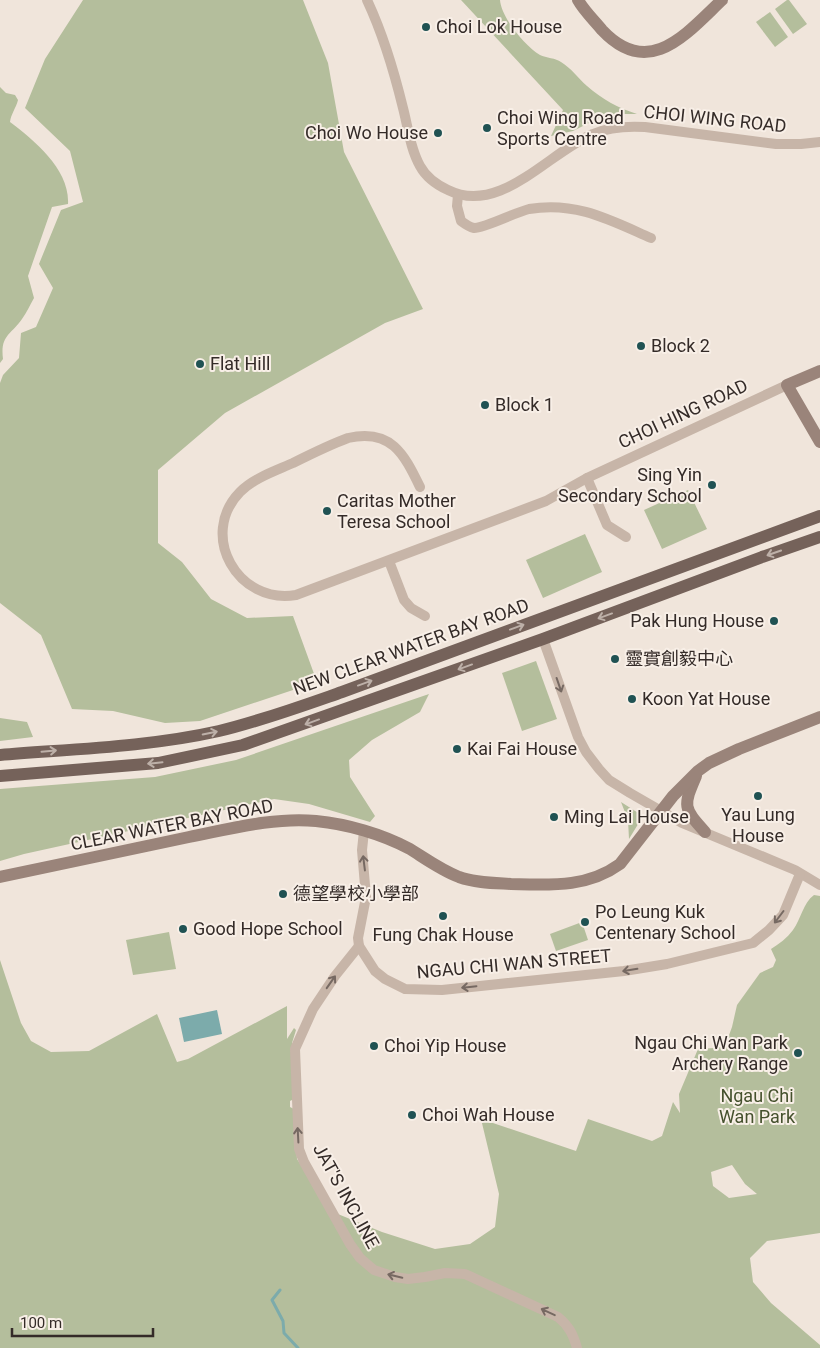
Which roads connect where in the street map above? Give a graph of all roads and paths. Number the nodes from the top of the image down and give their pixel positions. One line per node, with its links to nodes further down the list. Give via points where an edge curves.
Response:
1 (367, 0): 5 (street, via 383,38 420,166 428,177)
2 (578, 0): 3 (main road, via 619,45 647,52 673,44)
3 (722, 0)
4 (820, 142): 5 (street, CHOI WING ROAD, via 776,144 624,127 604,130 582,139 507,188 472,196)
5 (458, 195): 6 (street, via 461,221 474,228 518,212 564,207 602,216)
6 (651, 238)
7 (820, 371): 8 (main road, CHOI HING ROAD)
8 (787, 385): 9 (main road); 10 (street, CHOI HING ROAD)
9 (820, 442)
10 (588, 478): 13 (street, via 607,525); 15 (street, CHOI HING ROAD, via 546,500)
11 (420, 487): 15 (street, CHOI HING ROAD, via 397,448 374,437 357,436 254,481 240,492 226,516 223,543 228,561 245,582 268,594 296,595)
12 (820, 516): 19 (main road, NEW CLEAR WATER BAY ROAD, one-way to 12, via 180,738 262,719)
13 (626, 537)
14 (820, 538): 17 (main road, NEW CLEAR WATER BAY ROAD, one-way to 17)
15 (389, 561): 16 (street, via 404,600)
16 (425, 616)
17 (544, 639): 21 (main road, NEW CLEAR WATER BAY ROAD, one-way to 21, via 243,745 158,763); 22 (street, one-way to 22, via 566,706 586,752 610,780)
18 (820, 717): 20 (main road, CLEAR WATER BAY ROAD, via 722,756)
19 (0, 755)
20 (698, 771): 22 (main road, CLEAR WATER BAY ROAD); 24 (main road, via 686,801 688,812)
21 (0, 776)
22 (661, 812): 23 (main road, CLEAR WATER BAY ROAD, via 620,864 610,871 576,883 554,885 461,878 409,849); 24 (street)
23 (364, 831): 26 (main road, CLEAR WATER BAY ROAD, via 316,821 266,823); 28 (street, one-way to 23, via 366,897 362,850)
24 (704, 832): 25 (street)
25 (800, 874): 27 (street); 28 (street, NGAU CHI WAN STREET, one-way to 28, via 783,915 753,943 667,964 442,990 405,989 375,971)
26 (0, 877)
27 (820, 885)
28 (359, 946): 29 (street, JAT'S INCLINE, one-way to 28, via 572,1332 558,1316 465,1274 445,1273 408,1279 366,1265 350,1244 304,1162 299,1149 295,1049 313,1009)
29 (577, 1348)

